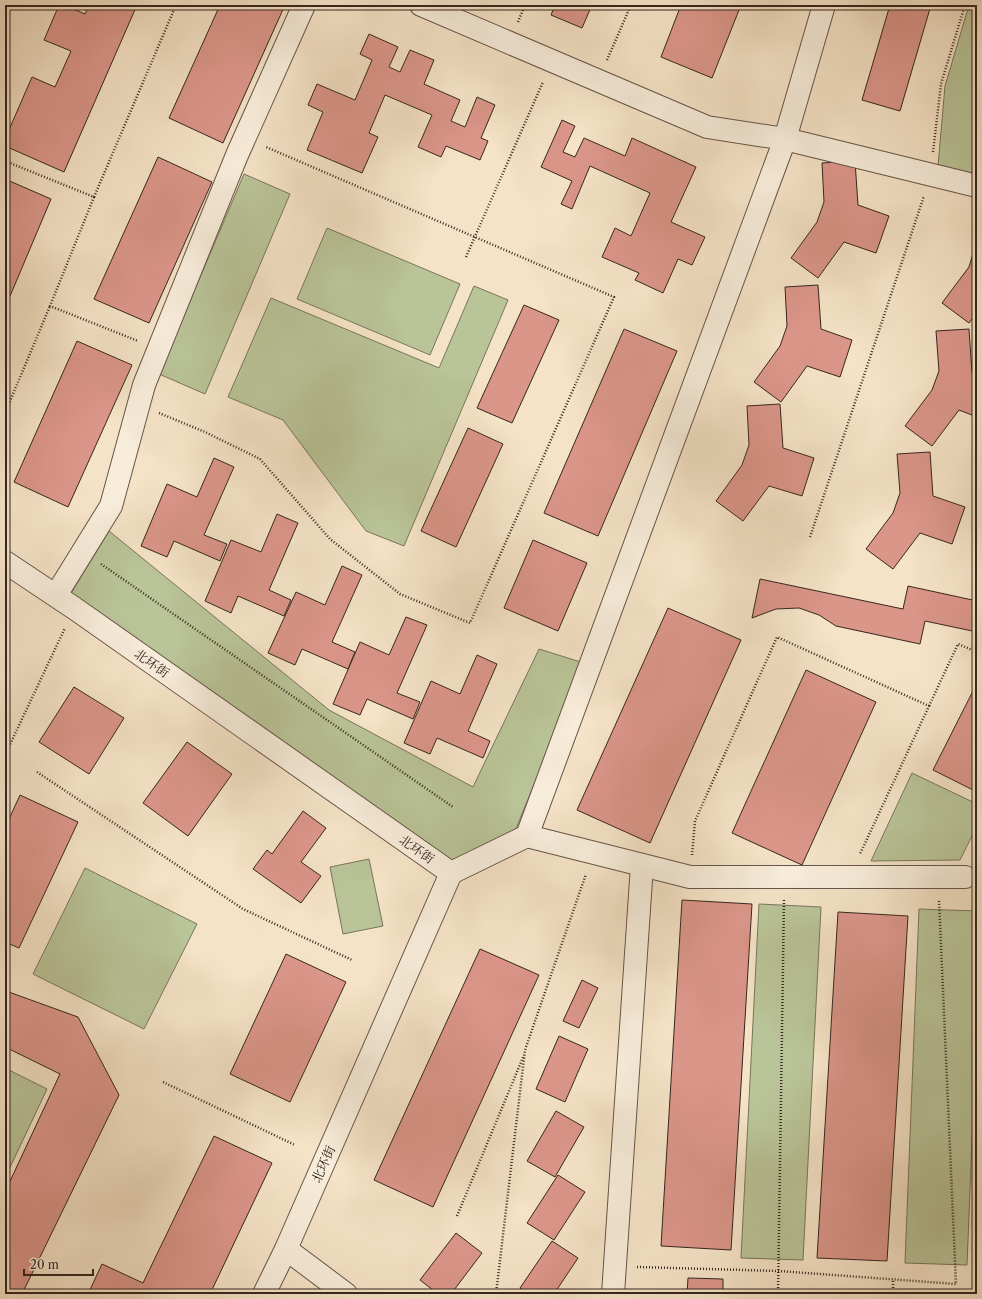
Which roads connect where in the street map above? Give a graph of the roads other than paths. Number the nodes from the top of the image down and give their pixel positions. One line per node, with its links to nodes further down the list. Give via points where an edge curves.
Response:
1 (304, 5): 7 (street, via 244,138 144,384 111,506)
2 (421, 5): 4 (street, via 707,127)
3 (824, 5): 4 (street)
4 (786, 138): 5 (street); 8 (street)
5 (977, 186)
6 (5, 562): 7 (street, 北环街)
7 (56, 595): 10 (street, 北环街)
8 (526, 836): 9 (street); 10 (street)
9 (642, 865): 11 (street, via 690,877); 15 (street)
10 (451, 873): 12 (street, 北环街)
11 (965, 877)
12 (286, 1249): 13 (street, 北环街); 14 (street)
13 (264, 1294)
14 (346, 1294)
15 (613, 1294)

